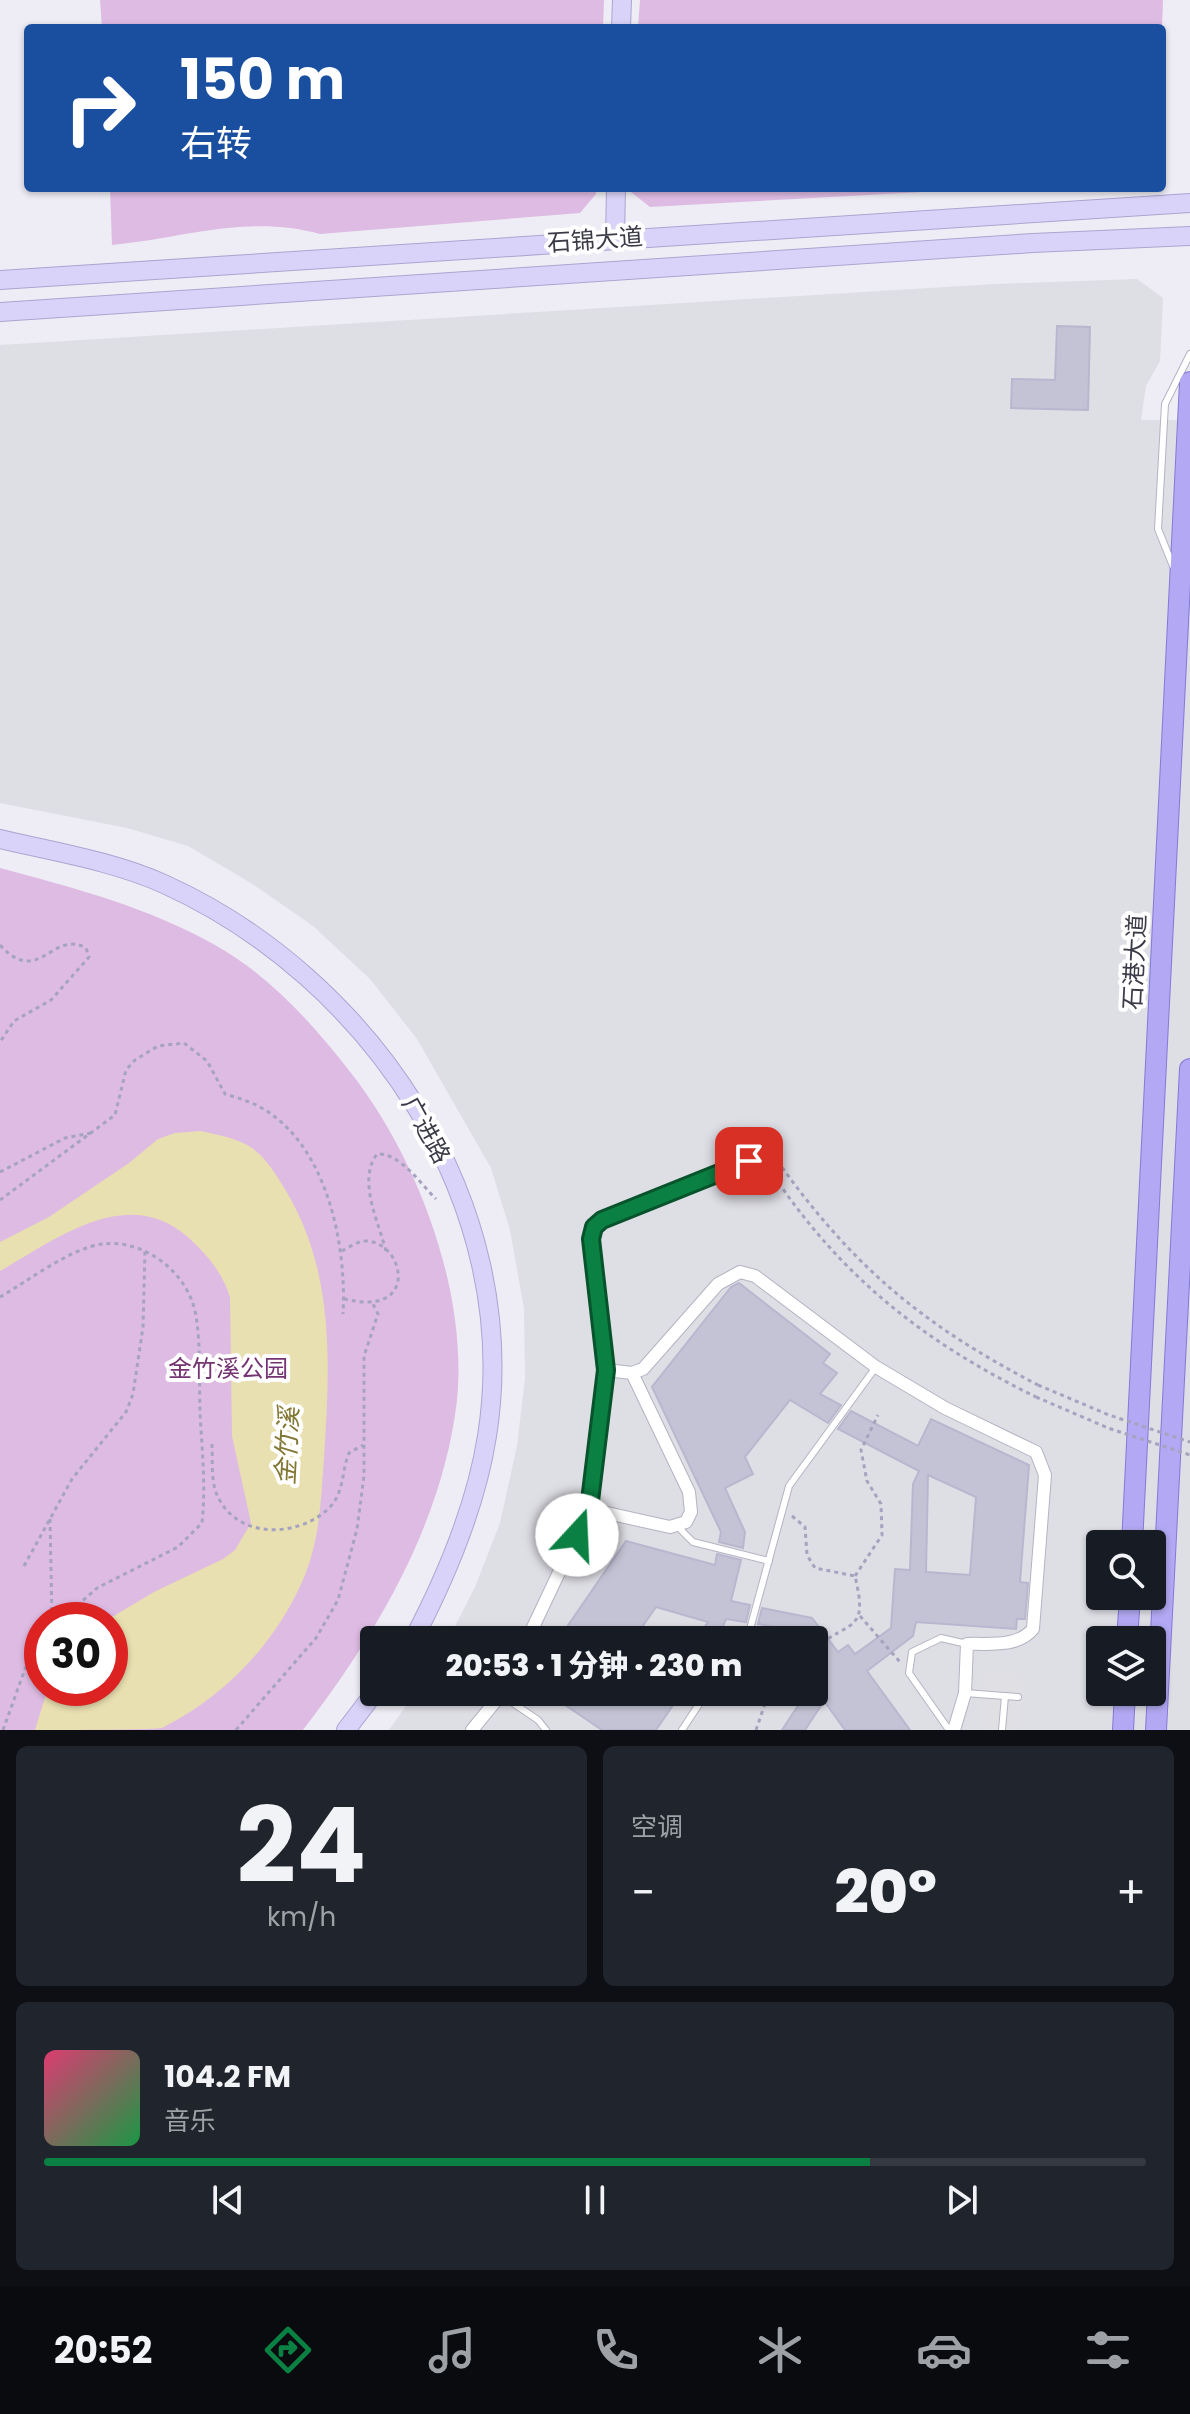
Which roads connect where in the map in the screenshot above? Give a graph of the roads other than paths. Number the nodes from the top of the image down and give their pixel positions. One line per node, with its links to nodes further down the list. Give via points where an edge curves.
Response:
1 (622, 0): 2 (main road)
2 (621, 24)
3 (616, 192): 7 (main road)
4 (1190, 203): 5 (main road, 石锦大道)
5 (1030, 211): 7 (main road, 石锦大道); 8 (main road, via 1043,226)
6 (1190, 236): 8 (main road, 石锦大道)
7 (615, 239): 9 (main road, 石锦大道)
8 (1033, 243): 10 (main road, 石锦大道)
9 (0, 280)
10 (0, 312)
11 (1190, 354): 13 (lane, via 1165,404 1158,529)
12 (1190, 382): 13 (main road, 石港大道)
13 (1180, 583): 22 (main road, 石港大道)
14 (0, 839): 24 (main road, 广进路, via 162,883 226,916 279,952 339,1004 386,1061 429,1130 459,1190 477,1249 493,1371 487,1437 470,1502 441,1585)
15 (1190, 1069): 43 (main road)
16 (749, 1161): 18 (street, via 594,1227)
17 (876, 1367): 19 (street, via 755,1276 740,1272 718,1284 655,1360); 23 (lane, via 789,1486); 27 (street, via 945,1408 1026,1446 1043,1463 1033,1629 1013,1642)
18 (606, 1370): 19 (street); 20 (street)
19 (632, 1373): 21 (street, via 689,1492 691,1512)
20 (589, 1509): 21 (street); 25 (street)
21 (678, 1527): 23 (lane, via 693,1542)
22 (1133, 1530)
23 (769, 1561): 26 (lane)
24 (420, 1626)
25 (534, 1626)
26 (751, 1626)
27 (967, 1644): 28 (street); 40 (lane, via 941,1638 912,1652 909,1673)
28 (965, 1693): 29 (lane); 40 (street)
29 (1005, 1696): 30 (lane); 41 (lane)
30 (1018, 1697)
31 (364, 1706): 36 (main road)
32 (492, 1706): 37 (street)
33 (519, 1706): 38 (lane)
34 (698, 1706): 39 (lane)
35 (1124, 1706): 42 (main road)
36 (346, 1730)
37 (472, 1730)
38 (546, 1730)
39 (682, 1730)
40 (952, 1730)
41 (1002, 1730)
42 (1123, 1730)
43 (1156, 1730)

